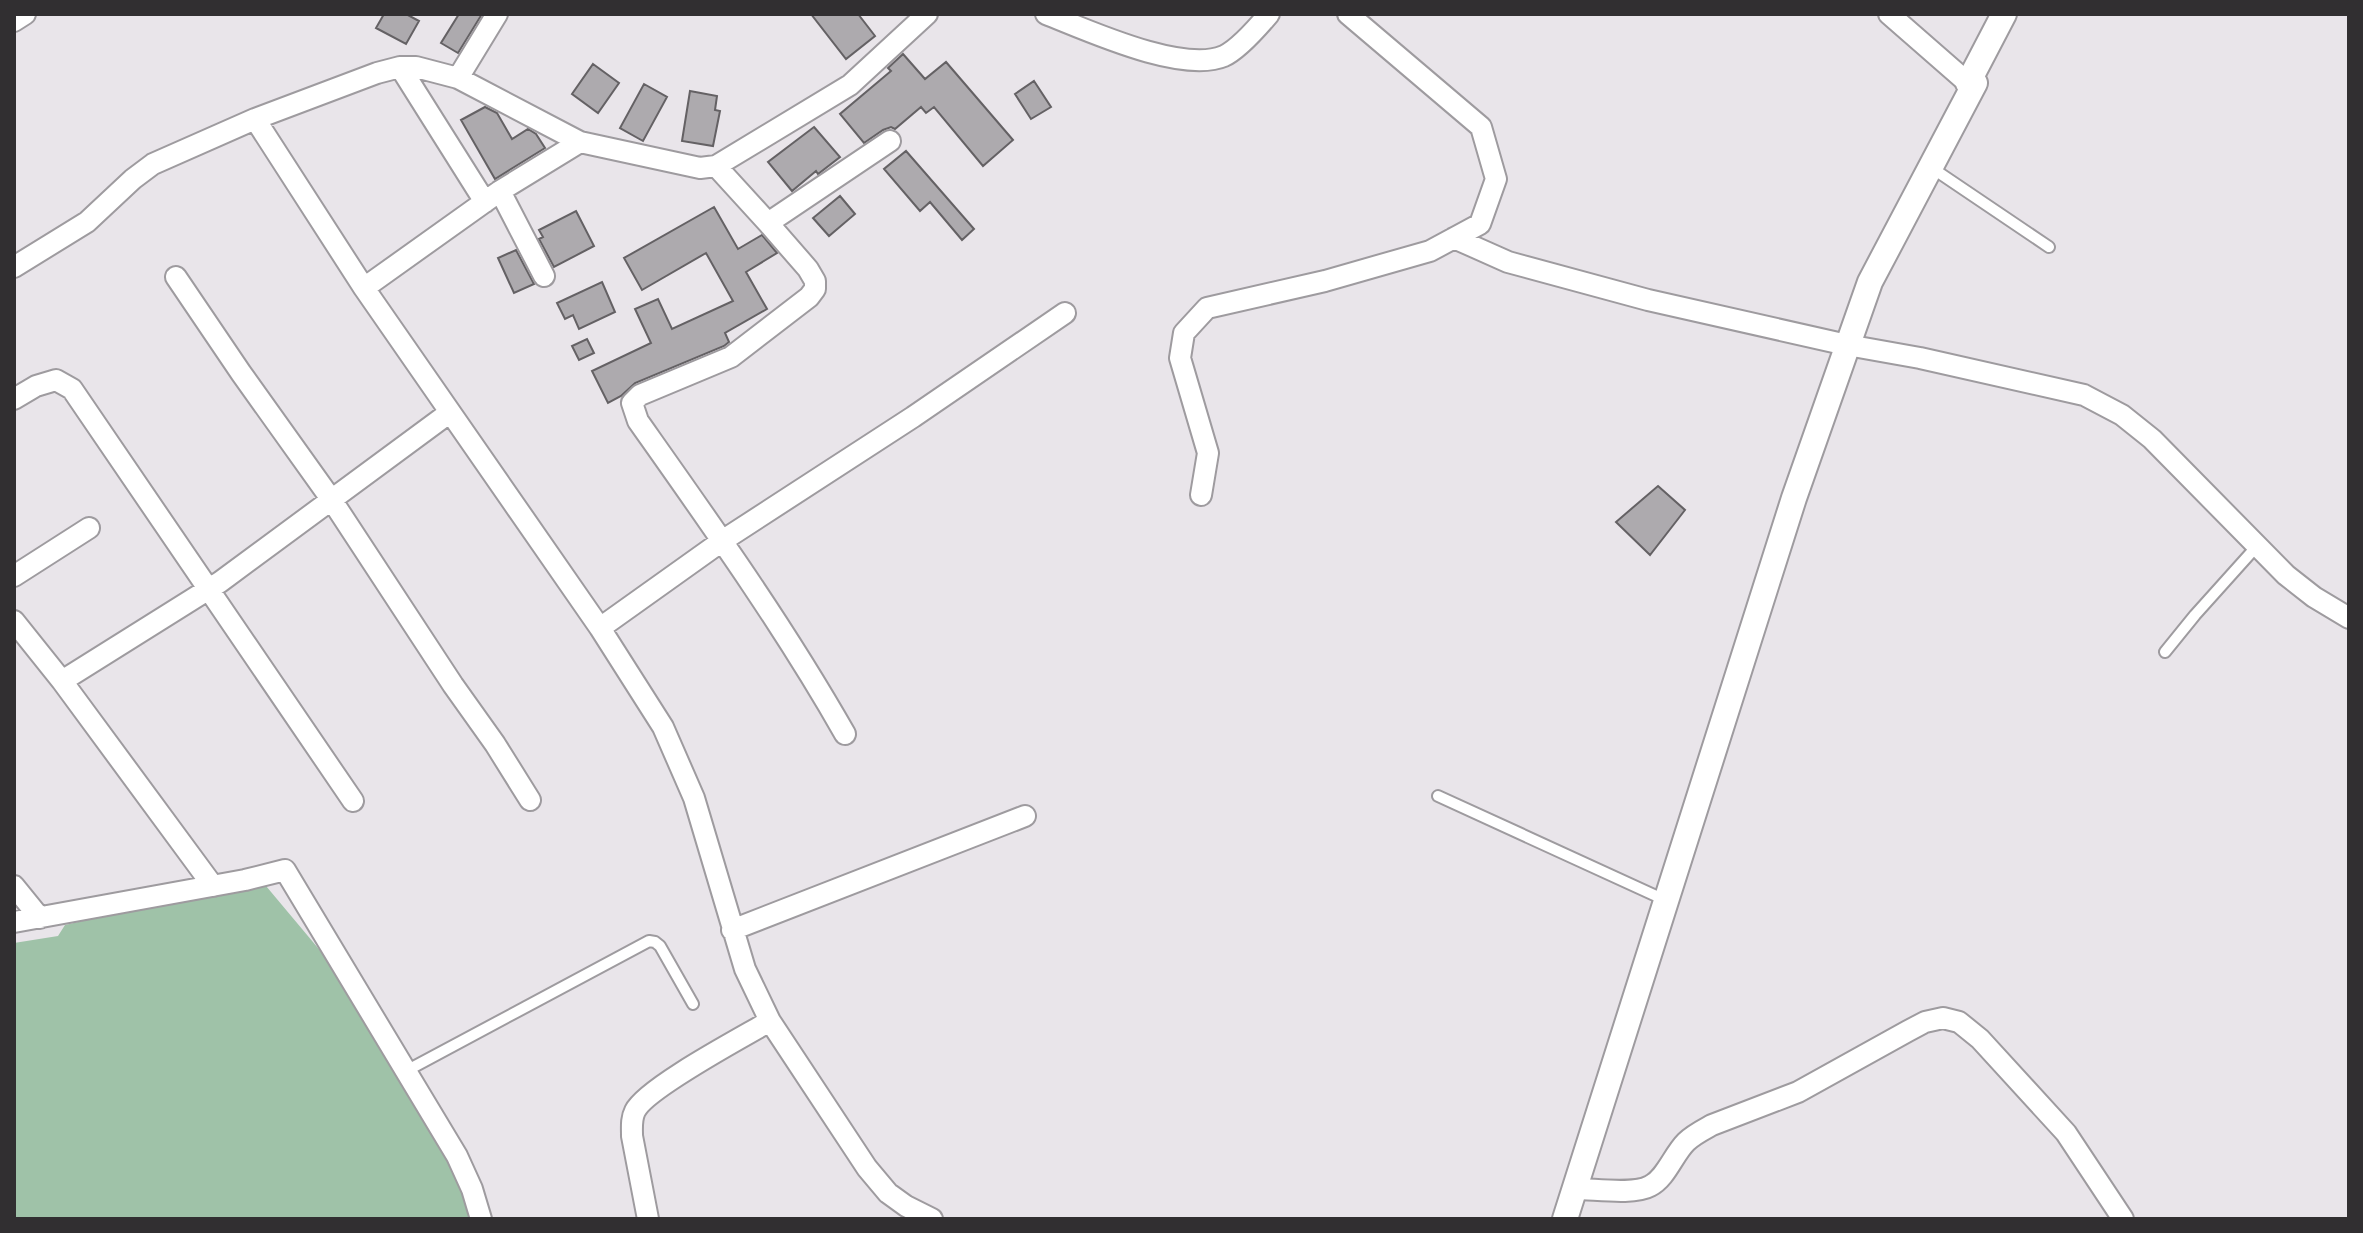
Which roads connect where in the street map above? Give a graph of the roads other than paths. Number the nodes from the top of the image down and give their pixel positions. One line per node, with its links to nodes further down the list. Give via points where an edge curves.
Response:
1 (25, 14): 9 (street)
2 (497, 14): 11 (street)
3 (927, 14): 16 (street, via 850,85)
4 (1046, 14): 5 (street, via 1109,39 1192,61 1224,56)
5 (1269, 14)
6 (1348, 14): 20 (street, via 1481,127 1496,179 1480,224)
7 (1889, 14): 12 (street)
8 (2004, 14): 12 (street)
9 (14, 21)
10 (400, 67): 11 (street); 13 (street); 18 (street)
11 (458, 78): 15 (street)
12 (1968, 83): 17 (street, via 1975,83)
13 (255, 119): 22 (street, via 153,164 87,222); 25 (street)
14 (890, 141): 19 (street)
15 (580, 142): 16 (street, via 700,168); 18 (street)
16 (716, 166): 19 (street)
17 (1930, 167): 21 (lane); 27 (street, via 1870,282)
18 (492, 196): 23 (street); 25 (street)
19 (768, 223): 33 (street, via 815,281 809,297 731,357 632,403 638,421)
20 (1454, 238): 27 (street, via 1508,262); 30 (street, via 1430,251 1325,281 1207,308 1184,333 1180,358 1208,453)
21 (2049, 247)
22 (14, 267)
23 (544, 276)
24 (176, 277): 31 (street)
25 (364, 288): 29 (street)
26 (1065, 313): 33 (street)
27 (1847, 345): 34 (street, via 2084,395 2152,439); 49 (street)
28 (14, 399): 36 (street, via 56,380 72,389)
29 (449, 413): 31 (street); 39 (street)
30 (1201, 495)
31 (331, 499): 36 (street); 44 (street)
32 (89, 528): 35 (street)
33 (722, 541): 39 (street); 42 (street)
34 (2257, 546): 37 (street, via 2314,597); 40 (lane)
35 (14, 576)
36 (208, 589): 41 (street); 45 (street)
37 (2349, 618)
38 (14, 621): 41 (street)
39 (600, 628): 52 (street, via 663,727 683,769)
40 (2165, 652)
41 (62, 681): 48 (street)
42 (845, 734)
43 (1438, 796): 49 (lane)
44 (530, 800)
45 (353, 801)
46 (1025, 816): 52 (street)
47 (14, 886): 50 (street)
48 (213, 886): 50 (street); 55 (street, via 285,870)
49 (1667, 900): 56 (street)
50 (40, 918): 51 (street)
51 (14, 922)
52 (732, 930): 54 (street)
53 (693, 1004): 55 (lane, via 660,946 649,941)
54 (770, 1021): 58 (street, via 658,1088 636,1109 632,1136); 59 (street, via 867,1168 888,1193)
55 (406, 1071): 57 (street, via 457,1156)
56 (1576, 1189): 60 (street); 61 (street, via 1650,1187 1699,1132 1798,1092 1925,1022 1943,1018 1959,1022 1980,1039 2050,1115)
57 (481, 1219)
58 (648, 1219)
59 (932, 1219)
60 (1565, 1219)
61 (2123, 1219)

